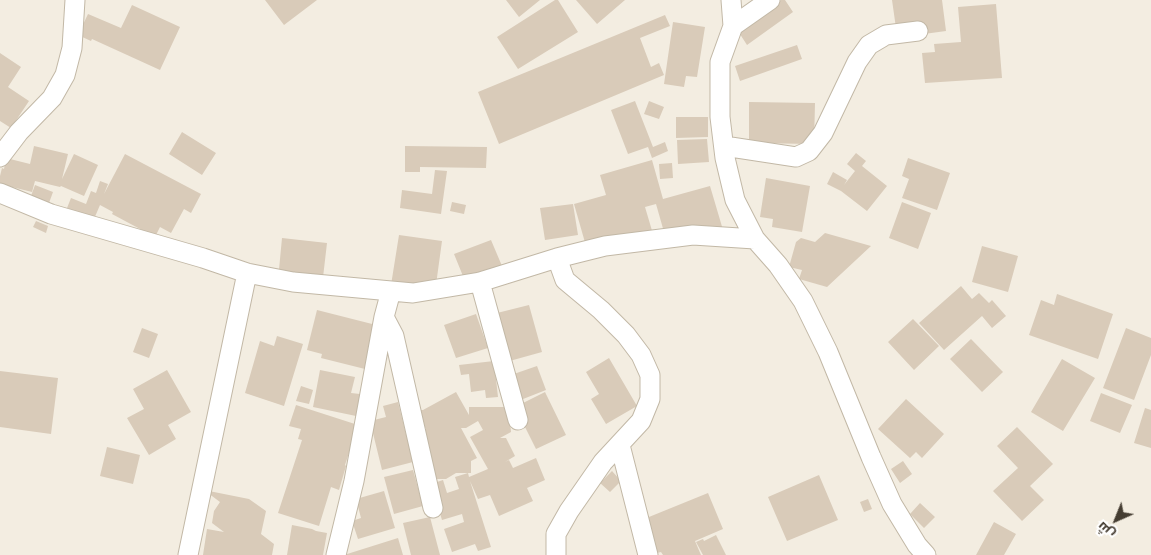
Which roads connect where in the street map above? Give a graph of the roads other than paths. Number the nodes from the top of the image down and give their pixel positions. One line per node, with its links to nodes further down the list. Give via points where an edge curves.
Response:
1 (75, 0): 7 (street, via 72,48 65,76 52,98)
2 (730, 0): 4 (street)
3 (770, 0): 4 (street)
4 (734, 26): 6 (street, via 720,62 720,117)
5 (918, 31): 6 (street, via 886,35 869,45 857,62 824,133 810,151 796,157)
6 (724, 146): 9 (street, via 735,200)
7 (0, 157)
8 (0, 193): 11 (street, via 51,214)
9 (755, 239): 10 (street, via 693,235 605,246); 22 (street, via 803,301 892,504 916,545)
10 (557, 258): 12 (street); 16 (street, via 566,280 626,335 641,355 650,375 650,399 641,421)
11 (247, 273): 13 (street, via 293,282); 18 (street)
12 (480, 282): 13 (street, via 413,293); 15 (street)
13 (391, 291): 14 (street)
14 (384, 317): 17 (street, via 394,336); 19 (street, via 354,482)
15 (518, 420)
16 (620, 445): 20 (street, via 603,462 569,511 556,534); 21 (street)
17 (433, 508)
18 (188, 555)
19 (336, 555)
20 (556, 555)
21 (648, 555)
22 (926, 555)

